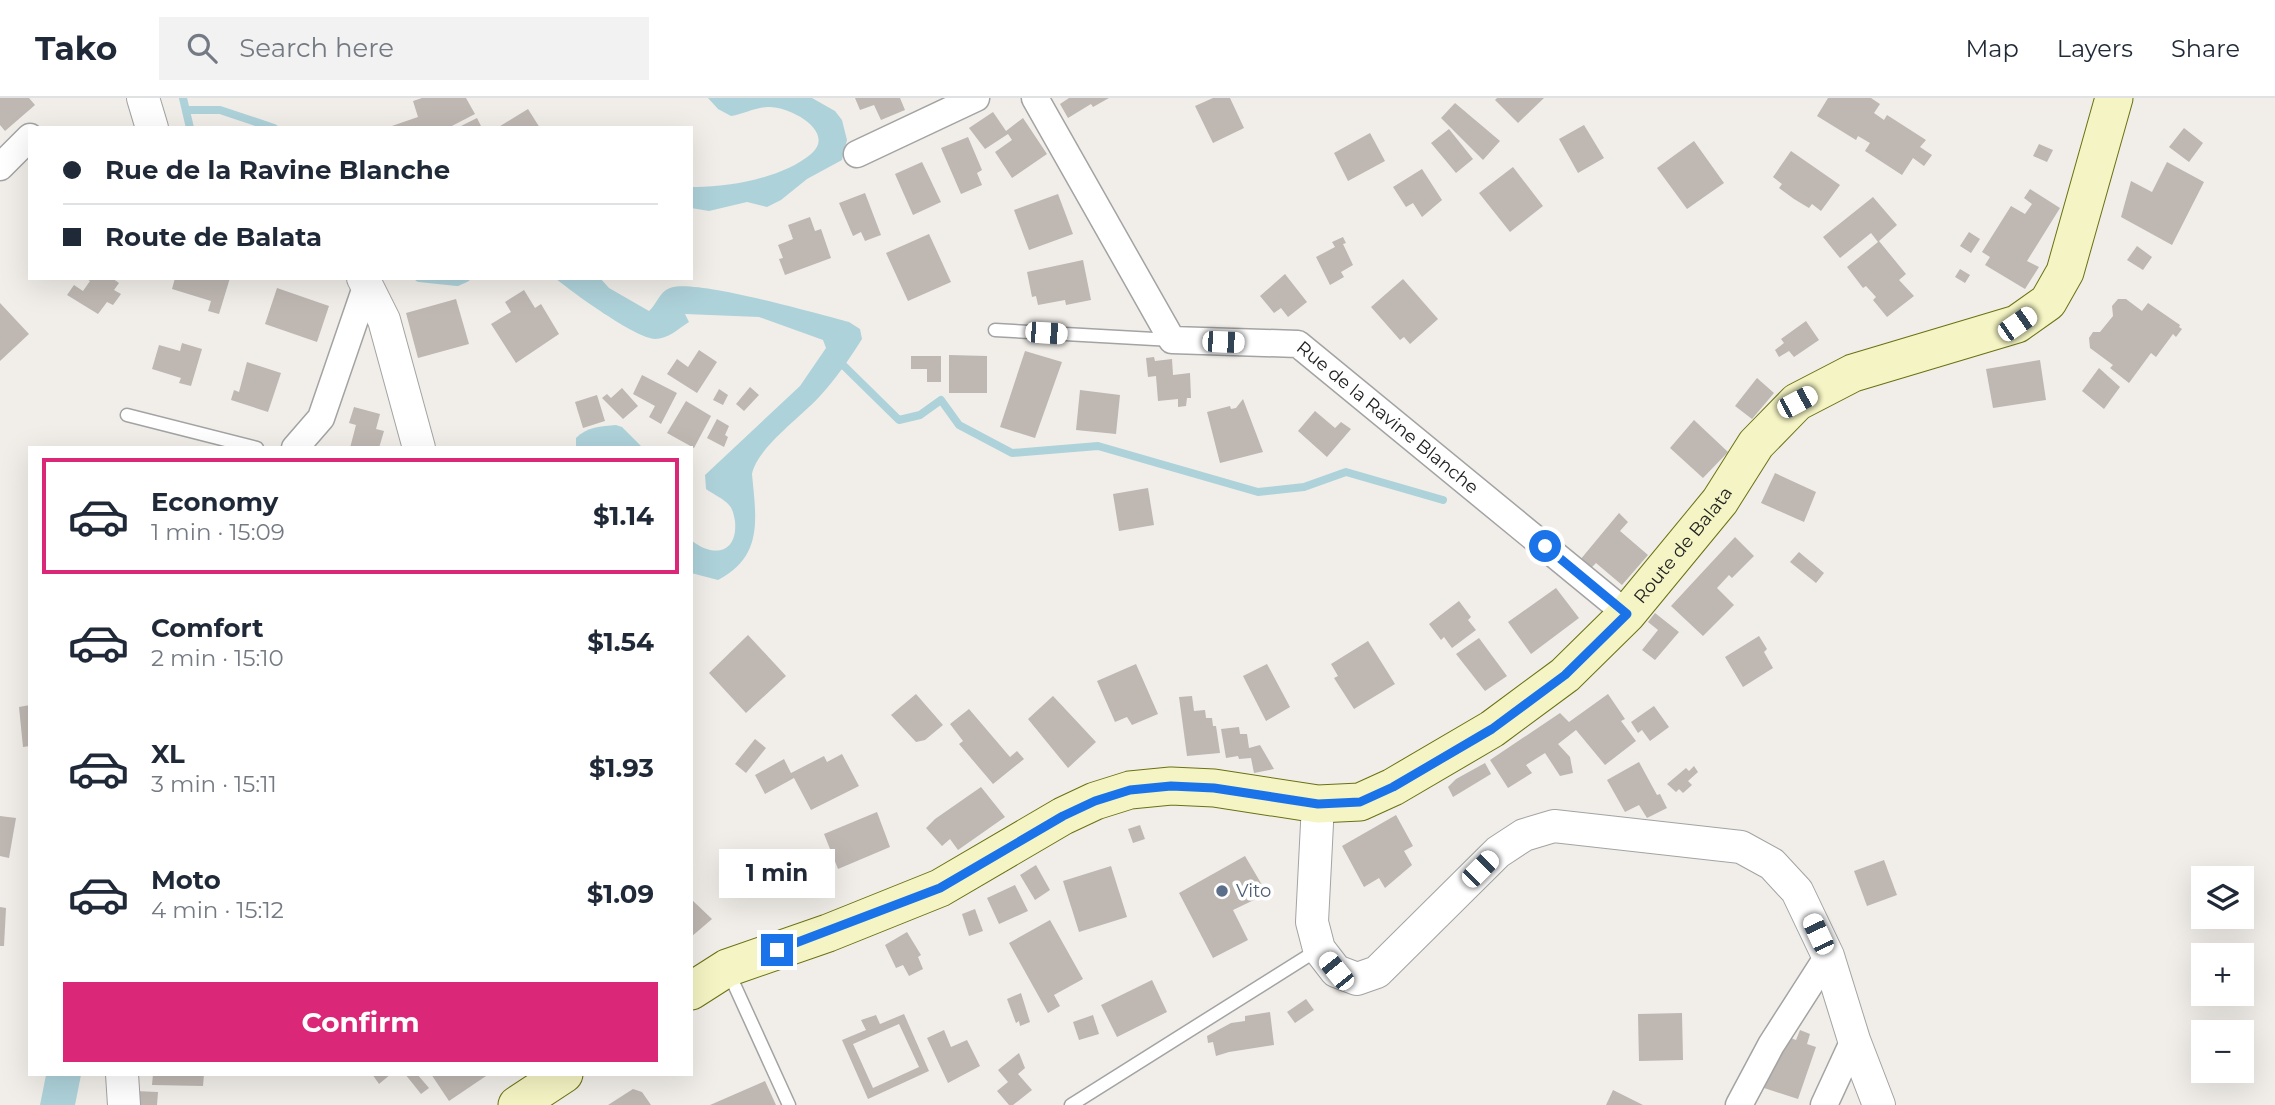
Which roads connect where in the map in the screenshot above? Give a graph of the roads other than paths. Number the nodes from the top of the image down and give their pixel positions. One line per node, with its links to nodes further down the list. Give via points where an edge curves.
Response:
1 (142, 98): 5 (street)
2 (976, 98): 7 (street)
3 (1035, 98): 11 (street)
4 (2114, 98): 16 (main road, Route de Balata, via 2064,272 2048,302 2017,324 1853,373 1797,402 1756,444 1720,501)
5 (151, 126)
6 (28, 139): 8 (street)
7 (857, 155)
8 (0, 166)
9 (365, 281): 14 (street, via 321,418); 15 (street, via 384,320)
10 (995, 330): 11 (lane)
11 (1172, 340): 16 (street, Rue de la Ravine Blanche, via 1298,344)
12 (127, 415): 13 (lane)
13 (249, 446)
14 (297, 446)
15 (418, 446)
16 (1627, 614): 17 (main road, Route de Balata, via 1565,675 1492,729 1360,802)
17 (1318, 804): 18 (street, via 1312,922); 20 (main road, Route de Balata, via 1214,788 1130,790 1063,816 940,888)
18 (1319, 949): 19 (street, via 1336,971 1357,979 1377,972 1497,852 1524,835 1554,826 1741,847 1772,864 1797,891); 28 (lane)
19 (1828, 956): 22 (street); 29 (street)
20 (727, 968): 21 (main road, Route de Balata); 27 (lane)
21 (693, 990)
22 (1854, 1040): 30 (street); 31 (street)
23 (122, 1076): 25 (street)
24 (561, 1076): 26 (main road)
25 (124, 1105)
26 (517, 1105)
27 (789, 1105)
28 (1071, 1105)
29 (1739, 1105)
30 (1824, 1105)
31 (1879, 1105)

